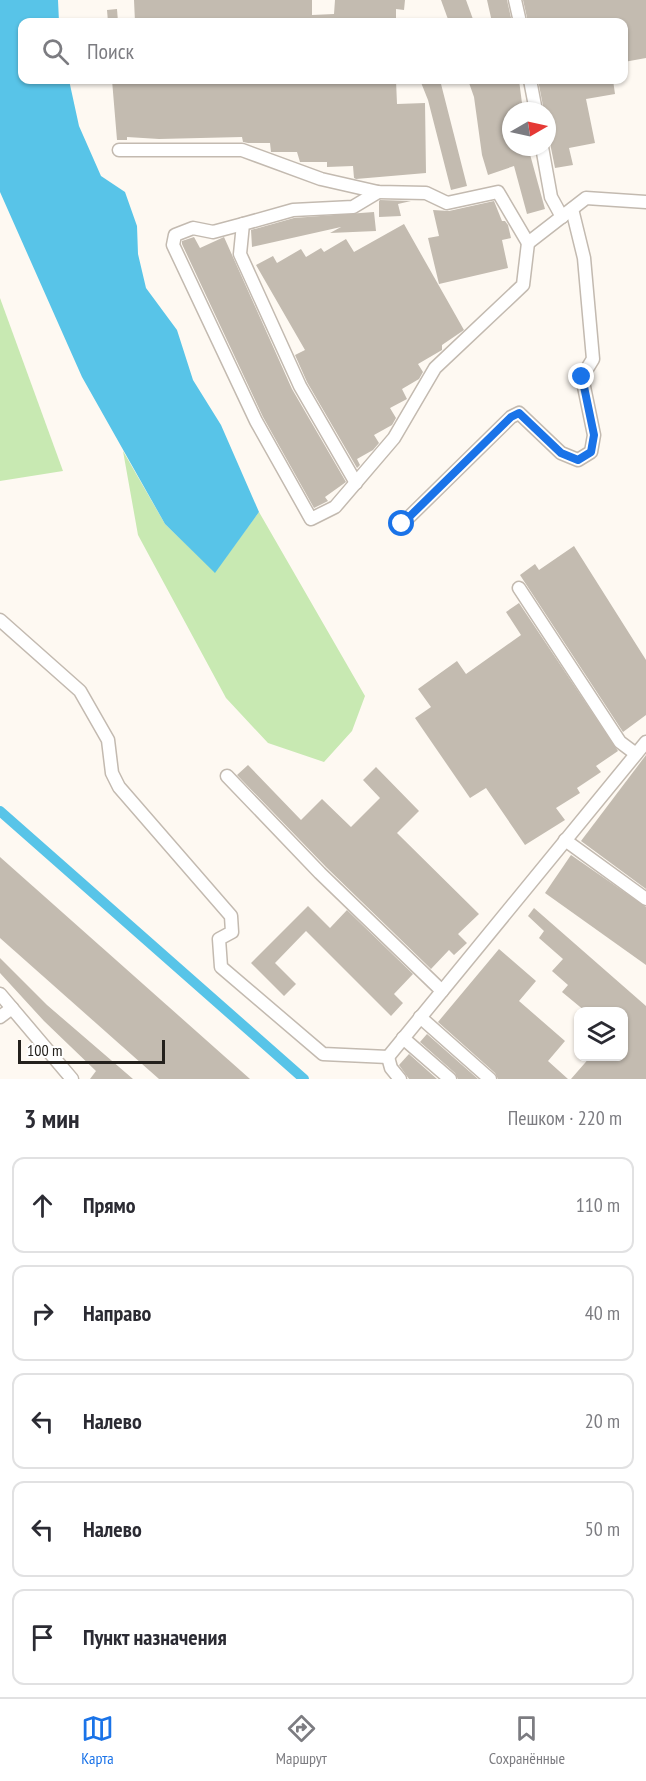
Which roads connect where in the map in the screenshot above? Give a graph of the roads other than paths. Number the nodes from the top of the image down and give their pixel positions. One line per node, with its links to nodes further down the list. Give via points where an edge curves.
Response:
1 (516, 0): 2 (street)
2 (519, 18)
3 (531, 84): 4 (street)
4 (534, 102)
5 (119, 150): 7 (street, via 242,150 321,179)
6 (544, 156): 10 (street, via 551,197)
7 (378, 192): 11 (street, via 353,207 293,210); 12 (street, via 426,193 447,203 498,192)
8 (646, 202): 9 (street, via 586,198)
9 (572, 209): 10 (street); 14 (street, via 584,258 593,359 582,377 594,435 591,452 578,460 561,453 519,413)
10 (562, 217): 12 (street)
11 (243, 224): 13 (street, via 240,254 300,387); 13 (street, via 213,232 193,228 175,235 172,245 256,421 311,519 334,507)
12 (528, 243): 13 (street, via 523,285 435,368 394,438)
13 (356, 483)
14 (402, 524)
15 (519, 588): 18 (street, via 620,742)
16 (0, 620): 28 (street, via 80,691 108,740 112,773 119,787 231,916 232,932 219,939 221,967 323,1054)
17 (646, 742): 18 (street)
18 (636, 754): 20 (street)
19 (227, 777): 22 (street)
20 (565, 840): 21 (street); 22 (street)
21 (646, 899)
22 (442, 991): 26 (street)
23 (0, 994): 24 (street)
24 (12, 1008): 25 (street); 29 (street)
25 (0, 1017)
26 (420, 1017): 27 (street); 32 (street)
27 (403, 1038): 28 (street); 31 (street)
28 (388, 1057): 30 (street)
29 (72, 1079)
30 (400, 1079)
31 (450, 1079)
32 (490, 1079)

